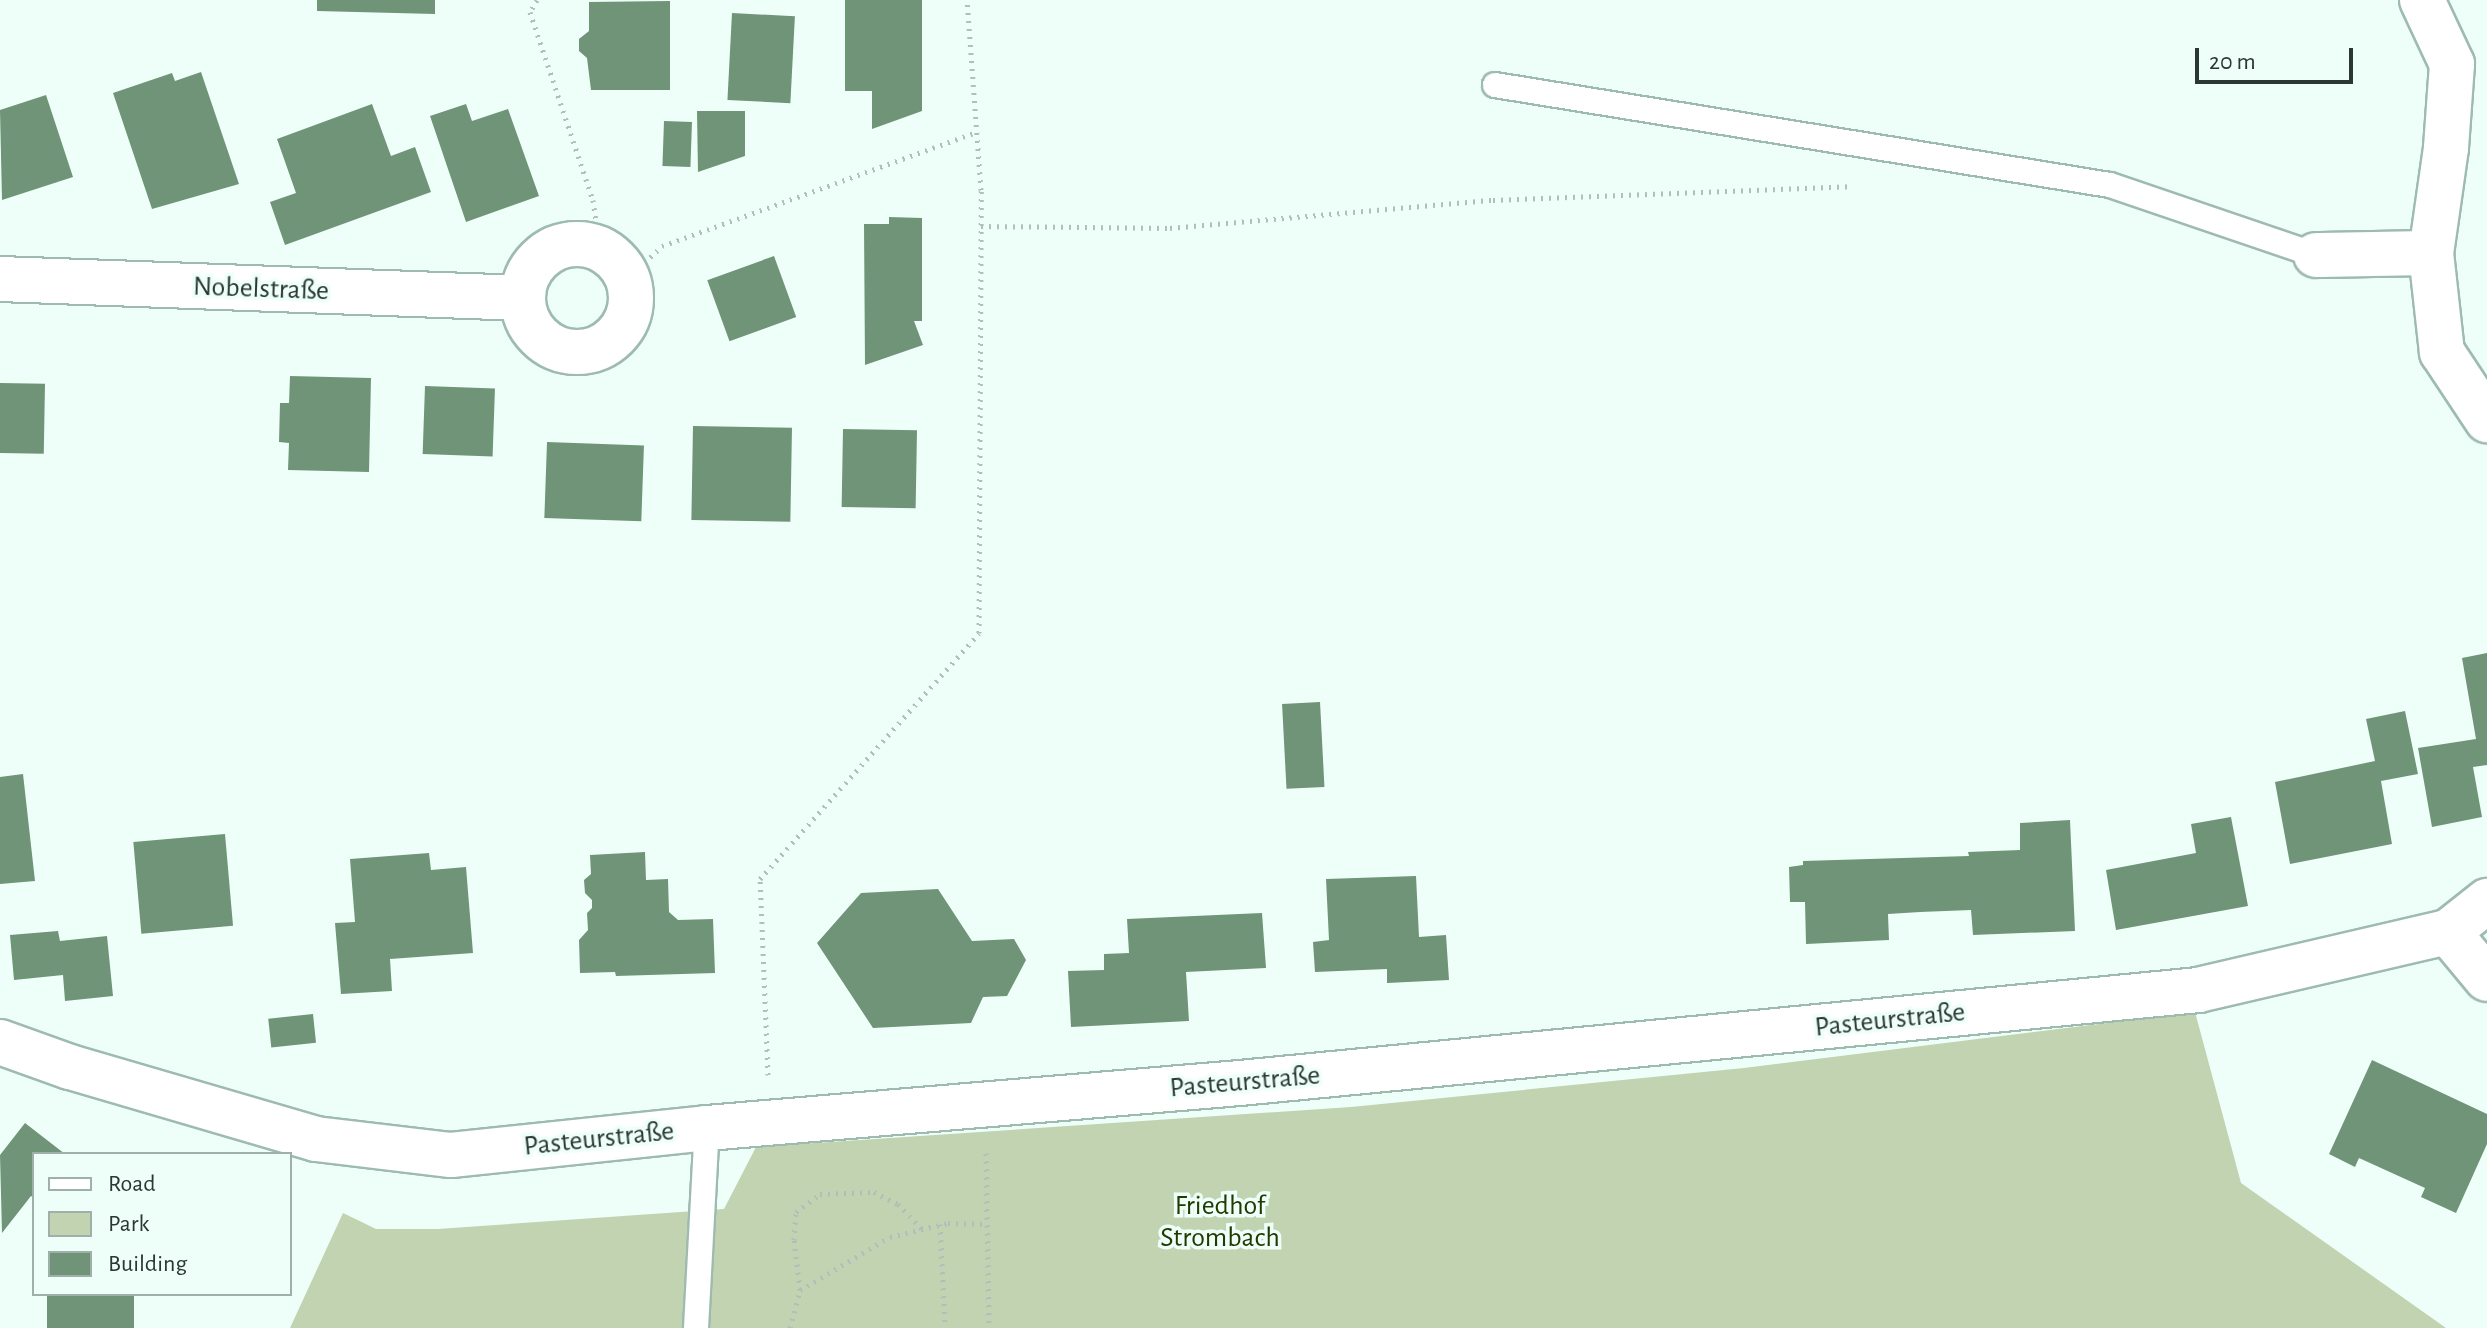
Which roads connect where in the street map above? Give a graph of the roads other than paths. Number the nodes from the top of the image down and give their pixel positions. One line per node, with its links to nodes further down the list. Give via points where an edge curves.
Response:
1 (2422, 0): 3 (street, via 2452,64)
2 (1495, 85): 4 (lane, via 2110,185)
3 (2431, 253): 4 (street); 7 (street, via 2442,352)
4 (2316, 255)
5 (0, 279): 6 (street, Nobelstraße)
6 (522, 298): 6 (street, via 528,321 542,340 564,351 588,351 610,341 625,322 631,293 614,264 579,243 539,258)
7 (2487, 420)
8 (2487, 901): 9 (street, Pasteurstraße)
9 (2448, 932): 10 (street); 12 (street, Pasteurstraße, via 2198,990 1240,1083)
10 (2487, 979)
11 (0, 1042): 12 (street, Pasteurstraße, via 316,1139 451,1155)
12 (707, 1128): 13 (lane)
13 (696, 1328)

